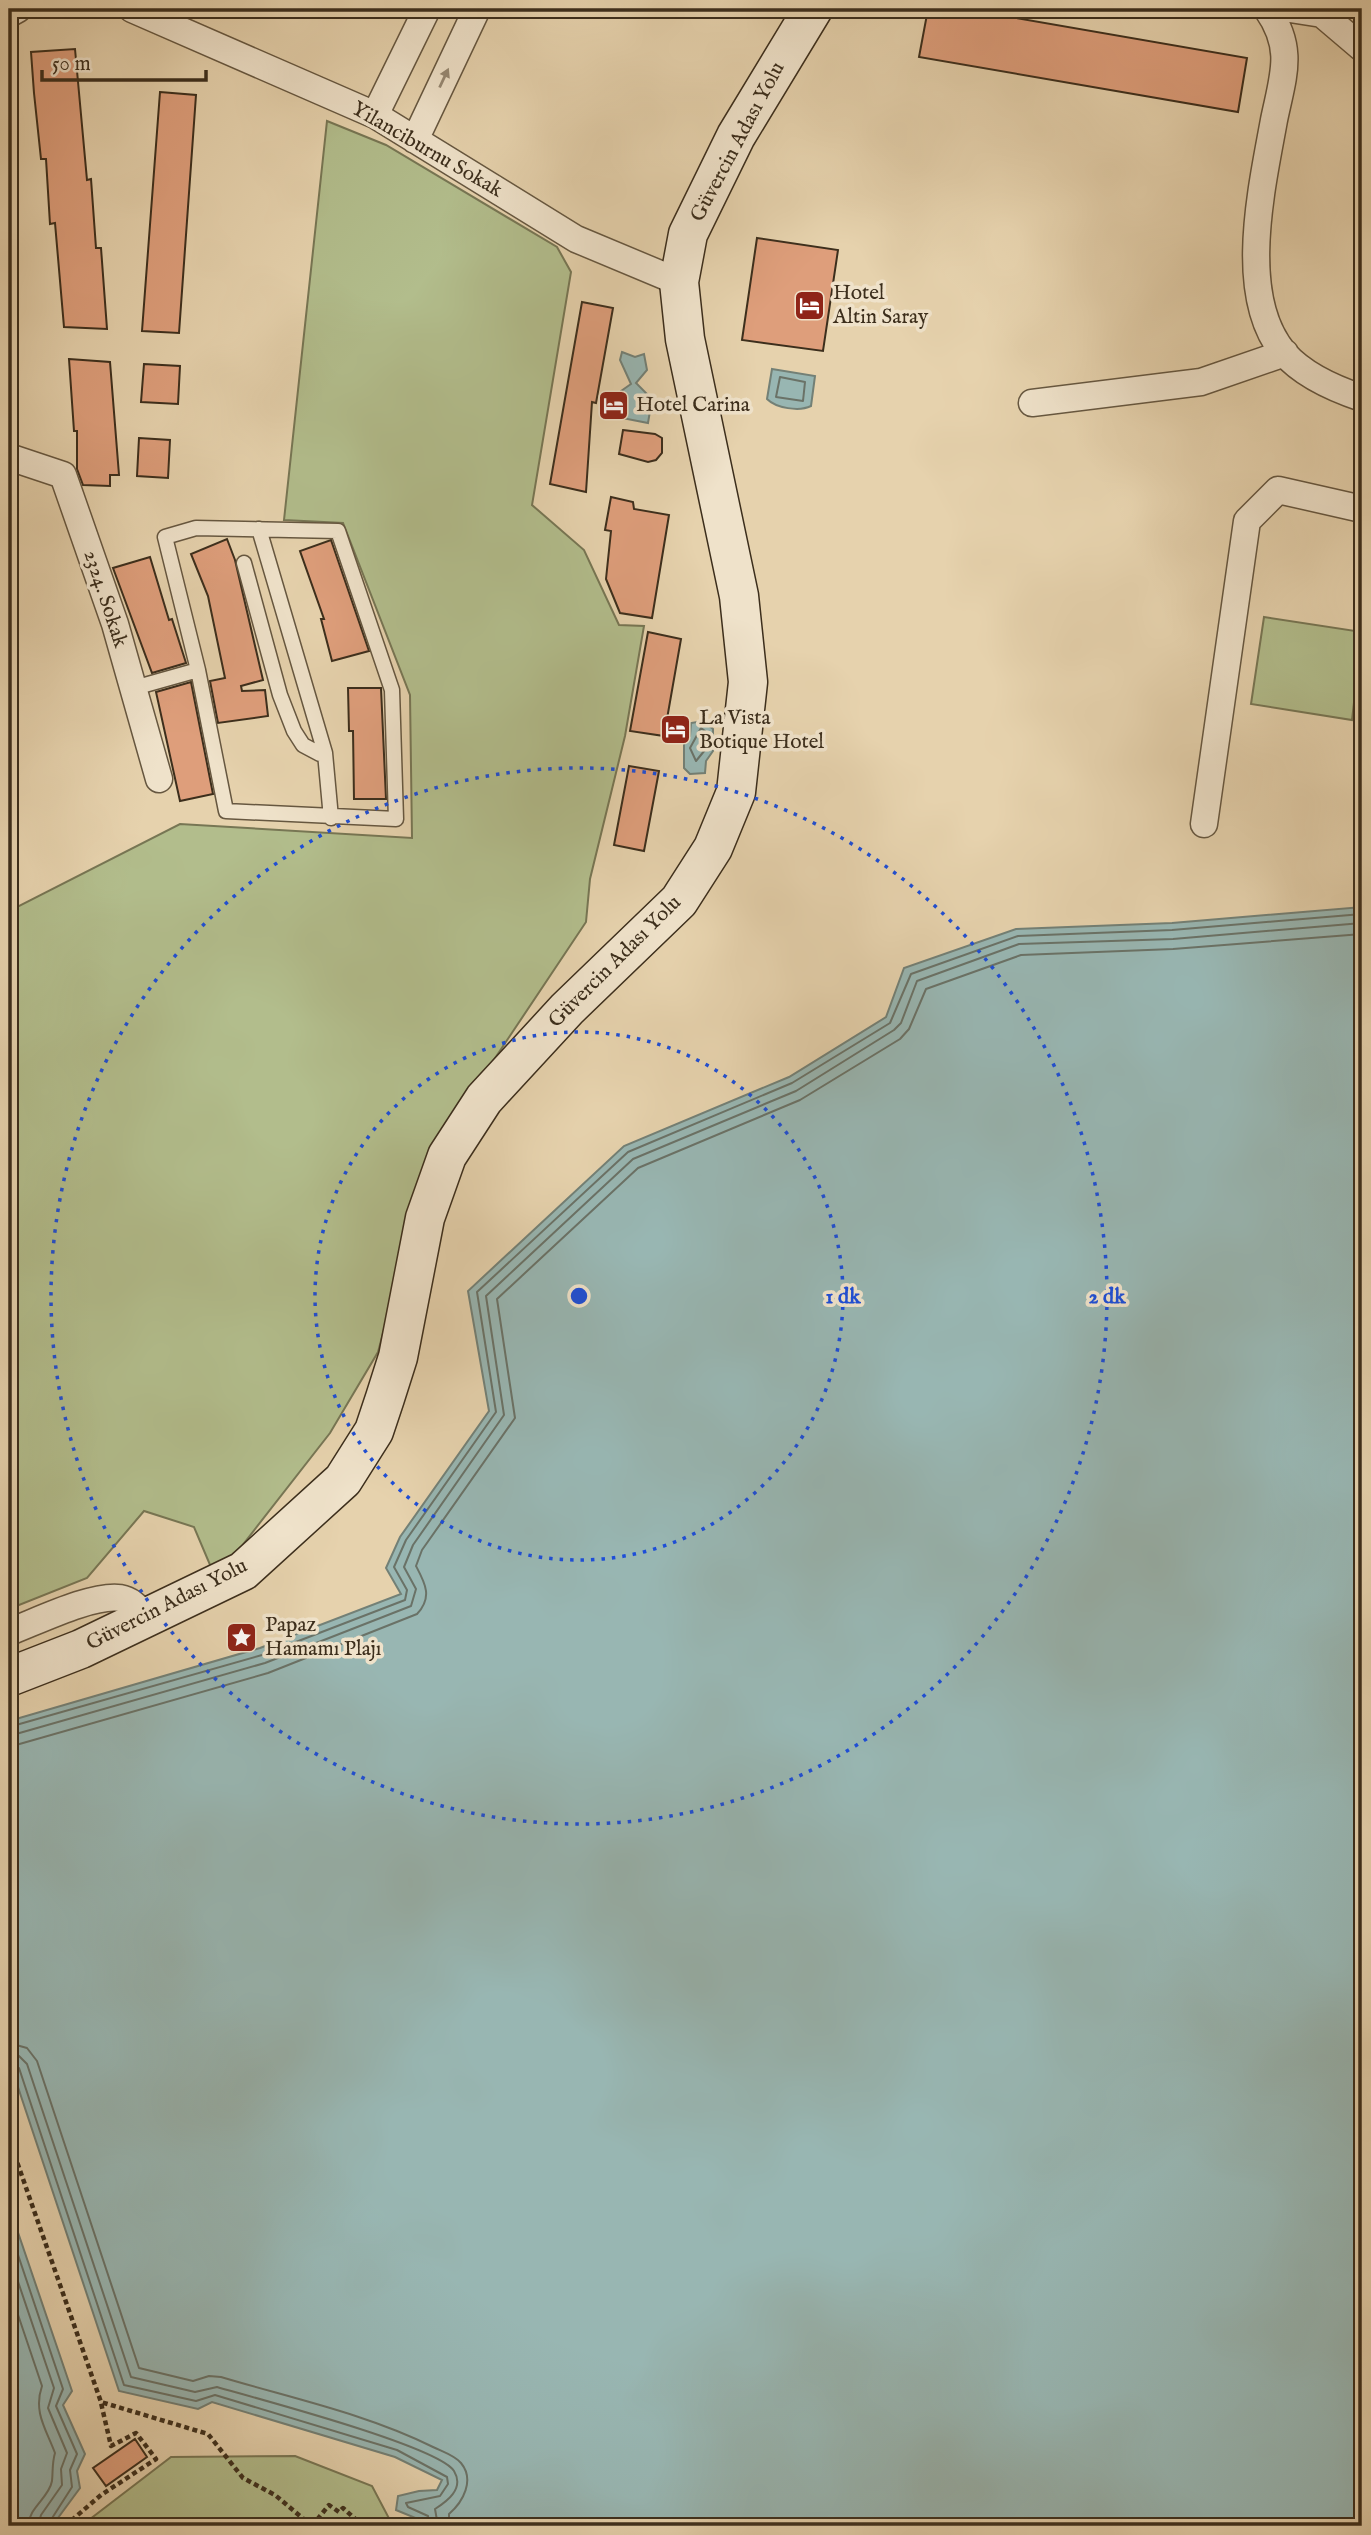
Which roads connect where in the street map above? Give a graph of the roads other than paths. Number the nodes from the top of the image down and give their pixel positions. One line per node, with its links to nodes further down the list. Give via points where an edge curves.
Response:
1 (18, 9): 9 (street)
2 (132, 9): 11 (street, Yilanciburnu Sokak)
3 (179, 9): 11 (street)
4 (427, 9): 12 (street)
5 (477, 9): 13 (street, one-way to 5)
6 (813, 9): 14 (main road, Güvercin Adası Yolu, via 730,148 688,234)
7 (1267, 9): 15 (street, via 1282,29 1286,59 1260,209 1256,281 1268,326)
8 (1290, 9): 10 (street, via 1322,14)
9 (9, 14)
10 (1362, 48)
11 (269, 69): 12 (street, Yilanciburnu Sokak)
12 (375, 115): 13 (street, Yilanciburnu Sokak)
13 (415, 140): 14 (street, Yilanciburnu Sokak, via 576,239)
14 (679, 282): 28 (main road, Güvercin Adası Yolu, via 685,339 746,648 745,730 736,792 727,815 713,848 679,901 567,1009 484,1099 447,1156 425,1219 395,1368 374,1431 349,1471 302,1521 243,1571)
15 (1284, 353): 16 (street, via 1318,380); 17 (street, via 1201,382)
16 (1362, 398)
17 (1031, 403)
18 (9, 457): 23 (street, 2324. Sokak, via 63,475)
19 (1362, 509): 27 (street, via 1278,490 1247,521)
20 (259, 529): 22 (lane, via 196,528 164,537); 24 (lane); 26 (lane, via 338,530 392,691 396,819)
21 (244, 563): 24 (lane, via 294,731 303,745)
22 (198, 670): 23 (lane); 26 (lane, via 226,811)
23 (134, 688): 25 (street, 2324. Sokak)
24 (325, 753): 26 (lane)
25 (159, 779)
26 (331, 818)
27 (1204, 824)
28 (145, 1618): 29 (street, via 133,1603 117,1597); 30 (main road, Güvercin Adası Yolu)
29 (9, 1632)
30 (9, 1677)

